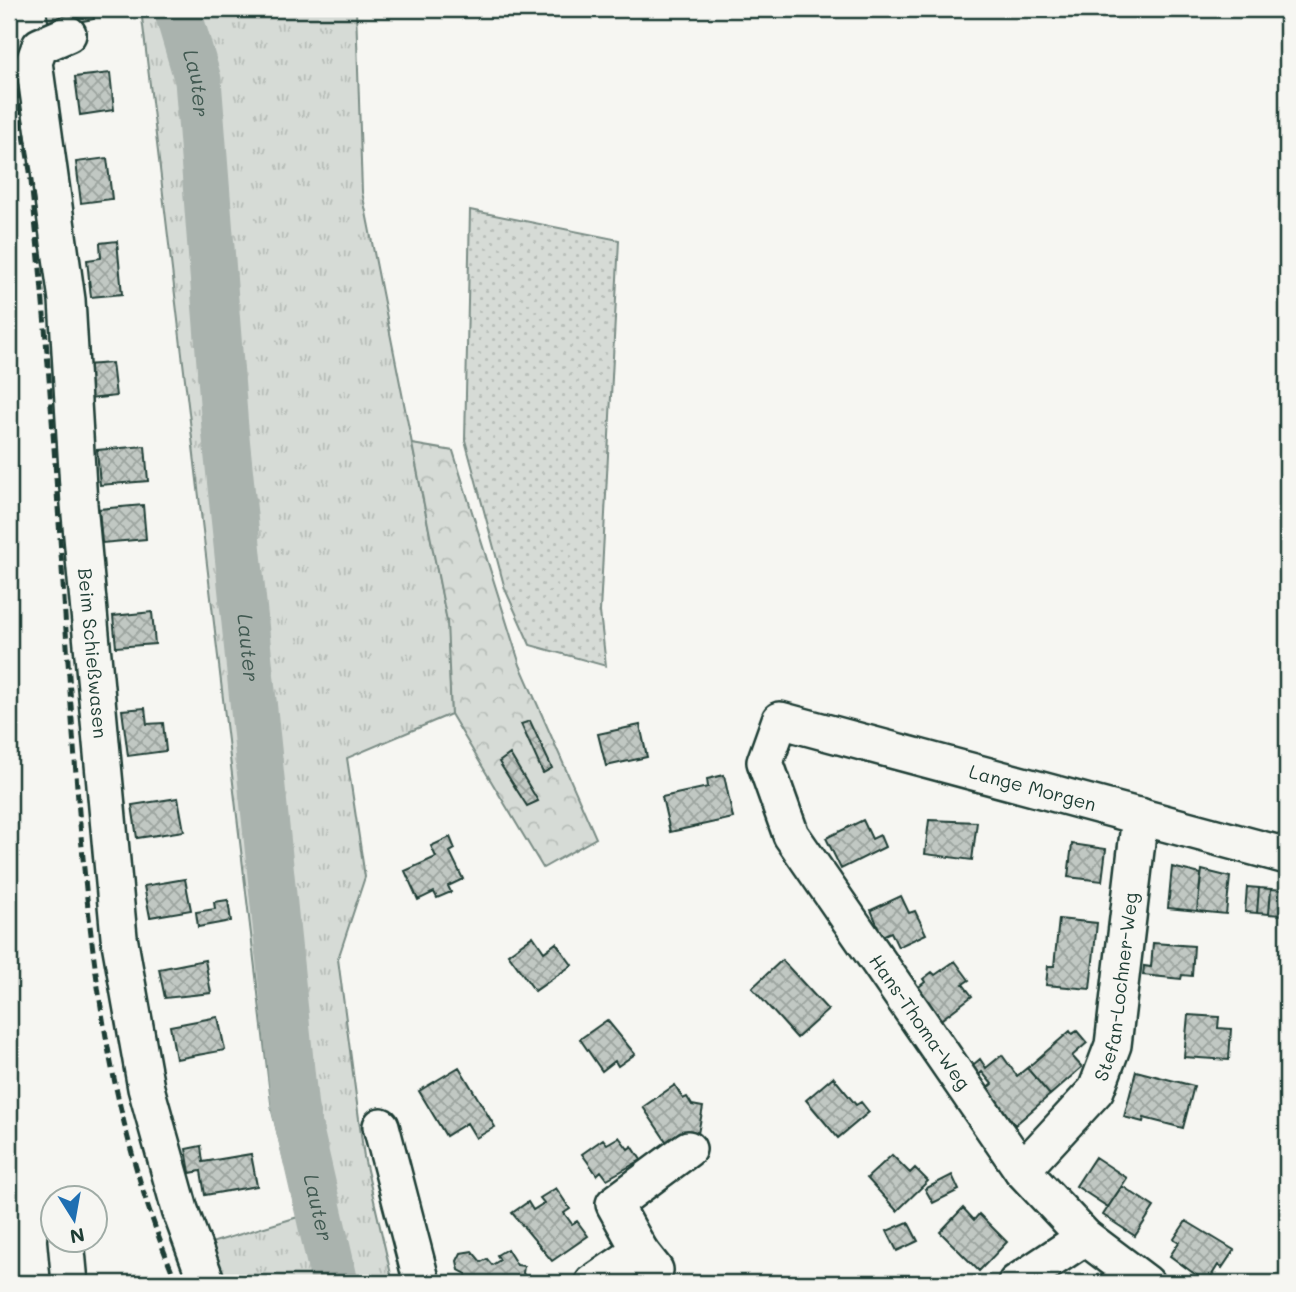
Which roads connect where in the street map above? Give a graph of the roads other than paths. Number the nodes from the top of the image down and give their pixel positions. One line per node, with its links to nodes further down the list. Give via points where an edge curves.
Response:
1 (68, 34): 11 (street, Beim Schießwasen, via 40,46 34,62 67,300 79,504 118,937 146,1088 180,1210)
2 (780, 720): 3 (street, Lange Morgen); 7 (street, Hans-Thoma-Weg, via 765,762 791,835)
3 (1140, 816): 4 (street, Lange Morgen); 7 (street, Stefan-Lochner-Weg, via 1113,1045 1096,1090)
4 (1287, 856)
5 (381, 1126): 12 (street)
6 (688, 1149): 13 (street, via 614,1204 648,1260)
7 (1022, 1170): 8 (street, Hans-Thoma-Weg)
8 (1085, 1237): 14 (street); 15 (street, Hans-Thoma-Weg)
9 (67, 1254): 10 (street)
10 (70, 1283)
11 (208, 1283)
12 (422, 1283)
13 (593, 1283)
14 (1016, 1283)
15 (1146, 1283)

